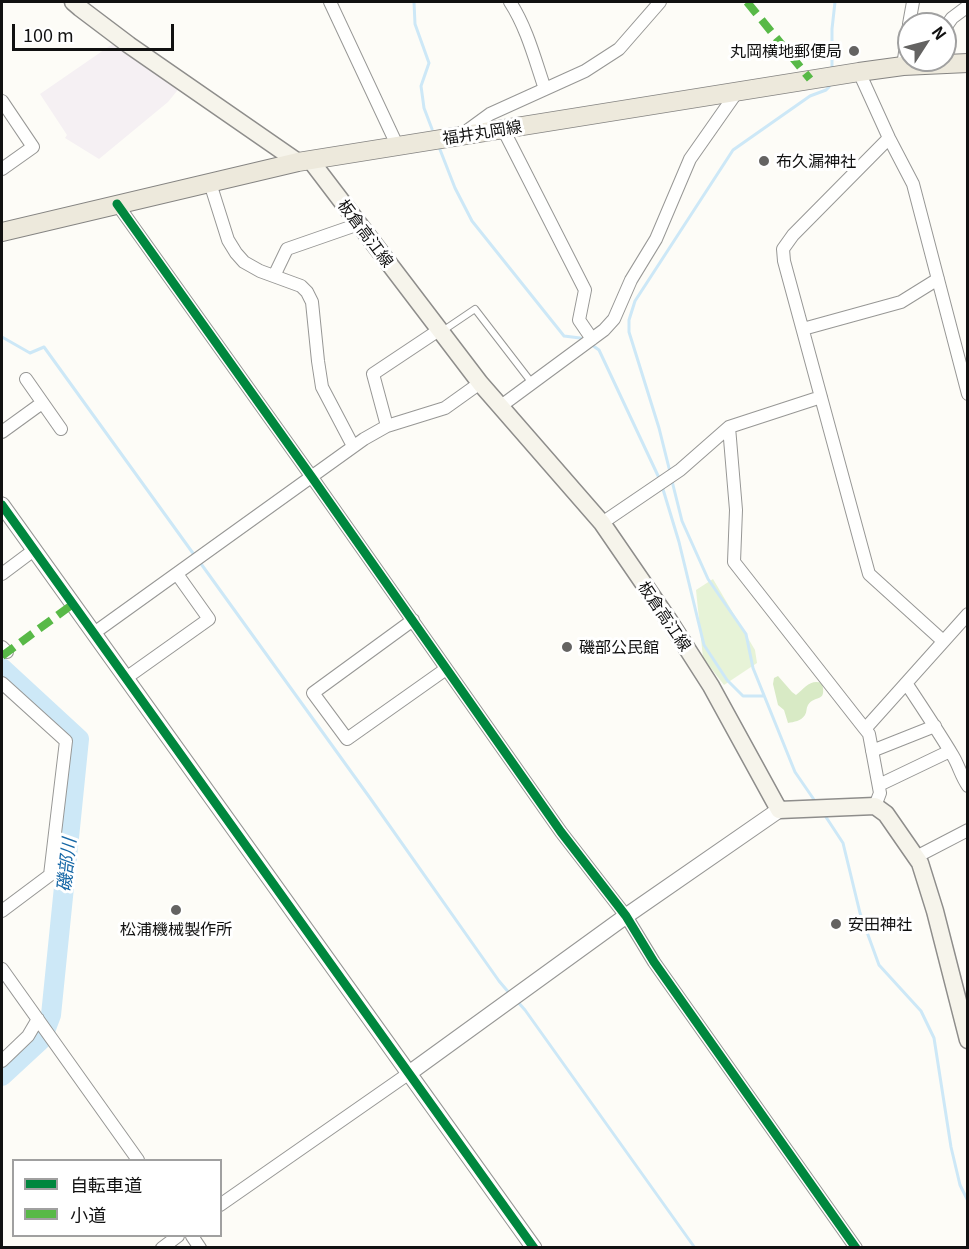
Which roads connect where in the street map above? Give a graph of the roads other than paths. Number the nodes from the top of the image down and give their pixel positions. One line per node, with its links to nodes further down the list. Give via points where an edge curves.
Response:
1 (73, 2): 14 (main road, 板倉高江線, via 129,45)
2 (330, 2): 13 (street)
3 (510, 2): 7 (street, via 524,27)
4 (660, 2): 7 (street, via 619,49 585,71)
5 (897, 67): 6 (main road, 福井丸岡線)
6 (859, 72): 8 (main road, 福井丸岡線); 12 (street)
7 (545, 89): 11 (street, via 490,114)
8 (737, 92): 10 (main road, 福井丸岡線); 24 (street, via 690,159 656,239 631,279 614,319)
9 (2, 101): 15 (street, via 33,147)
10 (504, 129): 11 (main road, 福井丸岡線); 24 (street, via 585,291 579,320)
11 (461, 136): 13 (main road, 福井丸岡線)
12 (889, 138): 21 (street, via 913,184); 22 (street, via 793,234 783,249)
13 (397, 145): 14 (main road, 福井丸岡線)
14 (305, 161): 16 (main road, 福井丸岡線); 18 (main road, 板倉高江線)
15 (2, 169)
16 (210, 183): 17 (main road, 福井丸岡線); 20 (street, via 236,253 244,262)
17 (117, 204): 19 (main road, 福井丸岡線); 38 (street)
18 (359, 224): 20 (street, via 287,249); 23 (main road, 板倉高江線)
19 (2, 232)
20 (274, 276): 37 (street, via 301,286 312,302 322,387)
21 (938, 279): 22 (street, via 902,302); 25 (street)
22 (803, 330): 30 (street)
23 (440, 331): 27 (main road, 板倉高江線); 28 (lane, via 474,309); 33 (street, via 373,374)
24 (592, 339): 28 (street)
25 (963, 359): 29 (street)
26 (26, 379): 31 (street)
27 (480, 383): 32 (main road, 板倉高江線); 33 (street, via 445,408)
28 (532, 383): 32 (street)
29 (968, 394)
30 (821, 397): 34 (street); 47 (street, via 869,574)
31 (42, 403): 35 (street); 36 (street)
32 (501, 406): 40 (main road, 板倉高江線)
33 (387, 426): 37 (street)
34 (729, 427): 40 (street, via 680,470); 53 (street, via 736,510 734,562)
35 (61, 429)
36 (2, 432)
37 (353, 446): 38 (street)
38 (311, 476): 43 (street); 45 (street)
39 (2, 505): 41 (street)
40 (602, 523): 59 (main road, 板倉高江線, via 711,686)
41 (34, 550): 42 (street); 46 (street)
42 (2, 574)
43 (177, 574): 46 (street); 49 (street, via 208,618)
44 (968, 614): 47 (street)
45 (413, 620): 48 (street); 48 (street, via 313,693 347,739)
46 (94, 633): 49 (street)
47 (943, 641): 51 (street)
48 (446, 669): 63 (street, via 561,832)
49 (126, 678): 68 (street)
50 (2, 683): 62 (street, via 66,741 51,875)
51 (906, 683): 52 (street); 53 (street)
52 (935, 726): 54 (street); 55 (street)
53 (866, 729): 54 (street)
54 (873, 751): 56 (street)
55 (950, 751): 56 (street); 57 (street)
56 (879, 785): 58 (street)
57 (968, 786)
58 (875, 806): 59 (main road); 61 (main road, via 886,814)
59 (779, 810): 63 (street)
60 (968, 830): 61 (street)
61 (916, 857): 66 (main road, via 935,911)
62 (2, 911)
63 (626, 916): 68 (street); 74 (street, via 654,962)
64 (2, 969): 65 (street)
65 (38, 1019): 67 (street, via 28,1036); 69 (street)
66 (968, 1040)
67 (2, 1061)
68 (408, 1074): 70 (street); 73 (street)
69 (137, 1159)
70 (222, 1204)
71 (177, 1237): 72 (street)
72 (162, 1248)
73 (534, 1248)
74 (856, 1248)

